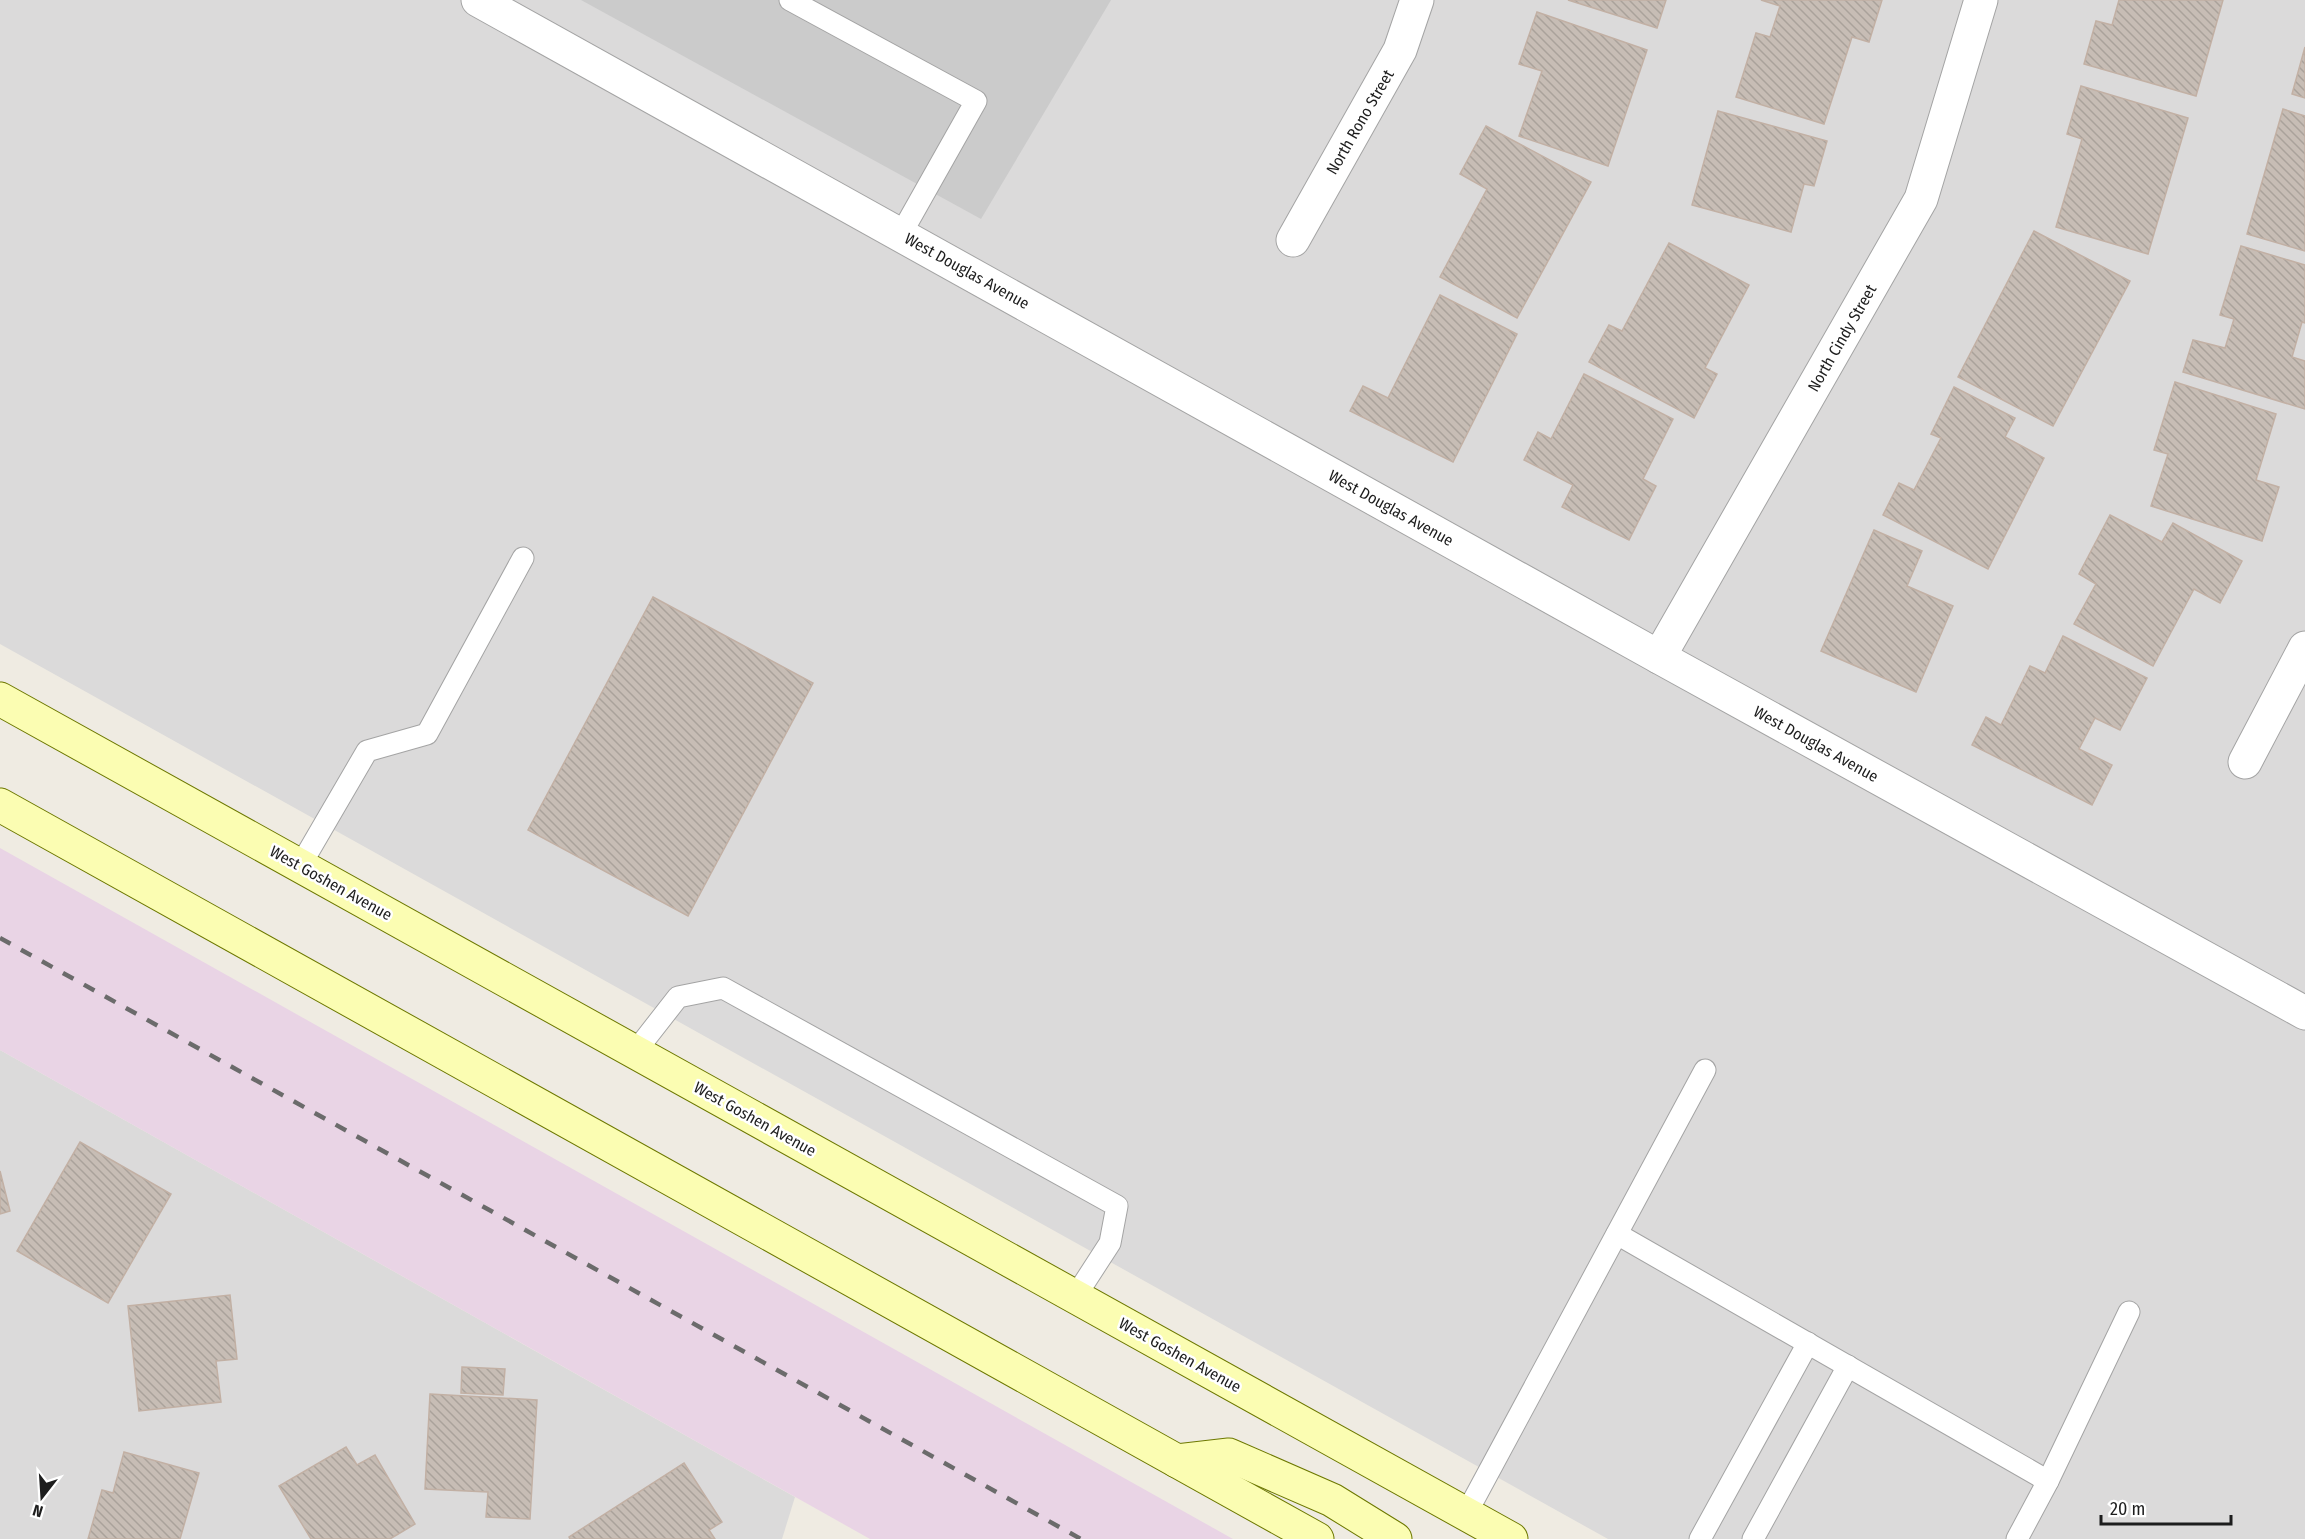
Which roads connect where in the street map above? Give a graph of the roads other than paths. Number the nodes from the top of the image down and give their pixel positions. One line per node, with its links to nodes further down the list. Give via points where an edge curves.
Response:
1 (478, 0): 5 (street, West Douglas Avenue)
2 (790, 0): 5 (lane, via 976,101)
3 (1417, 0): 6 (street, North Rono Street, via 1400,50)
4 (1981, 0): 9 (street, North Cindy Street, via 1921,199)
5 (901, 234): 9 (street, West Douglas Avenue)
6 (1293, 240)
7 (523, 558): 13 (lane, via 427,734 367,752)
8 (2305, 648): 11 (street)
9 (1659, 657): 14 (street, West Douglas Avenue)
10 (0, 699): 13 (main road, West Goshen Avenue)
11 (2245, 762)
12 (0, 805): 22 (main road)
13 (300, 866): 15 (main road, West Goshen Avenue)
14 (2305, 1013)
15 (635, 1052): 18 (main road, West Goshen Avenue); 18 (lane, via 678,997 723,988 1107,1200 1117,1206 1110,1243)
16 (1705, 1070): 17 (lane)
17 (1617, 1234): 20 (lane); 24 (lane)
18 (1075, 1297): 24 (main road, West Goshen Avenue)
19 (2129, 1312): 23 (lane)
20 (1808, 1343): 21 (lane); 28 (lane)
21 (1848, 1366): 23 (lane); 29 (lane)
22 (1177, 1461): 25 (main road); 26 (main road, via 1229,1455 1332,1500)
23 (2048, 1481): 30 (lane)
24 (1466, 1514): 27 (main road, West Goshen Avenue)
25 (1317, 1539)
26 (1395, 1539)
27 (1511, 1539)
28 (1700, 1539)
29 (1753, 1539)
30 (2017, 1539)

